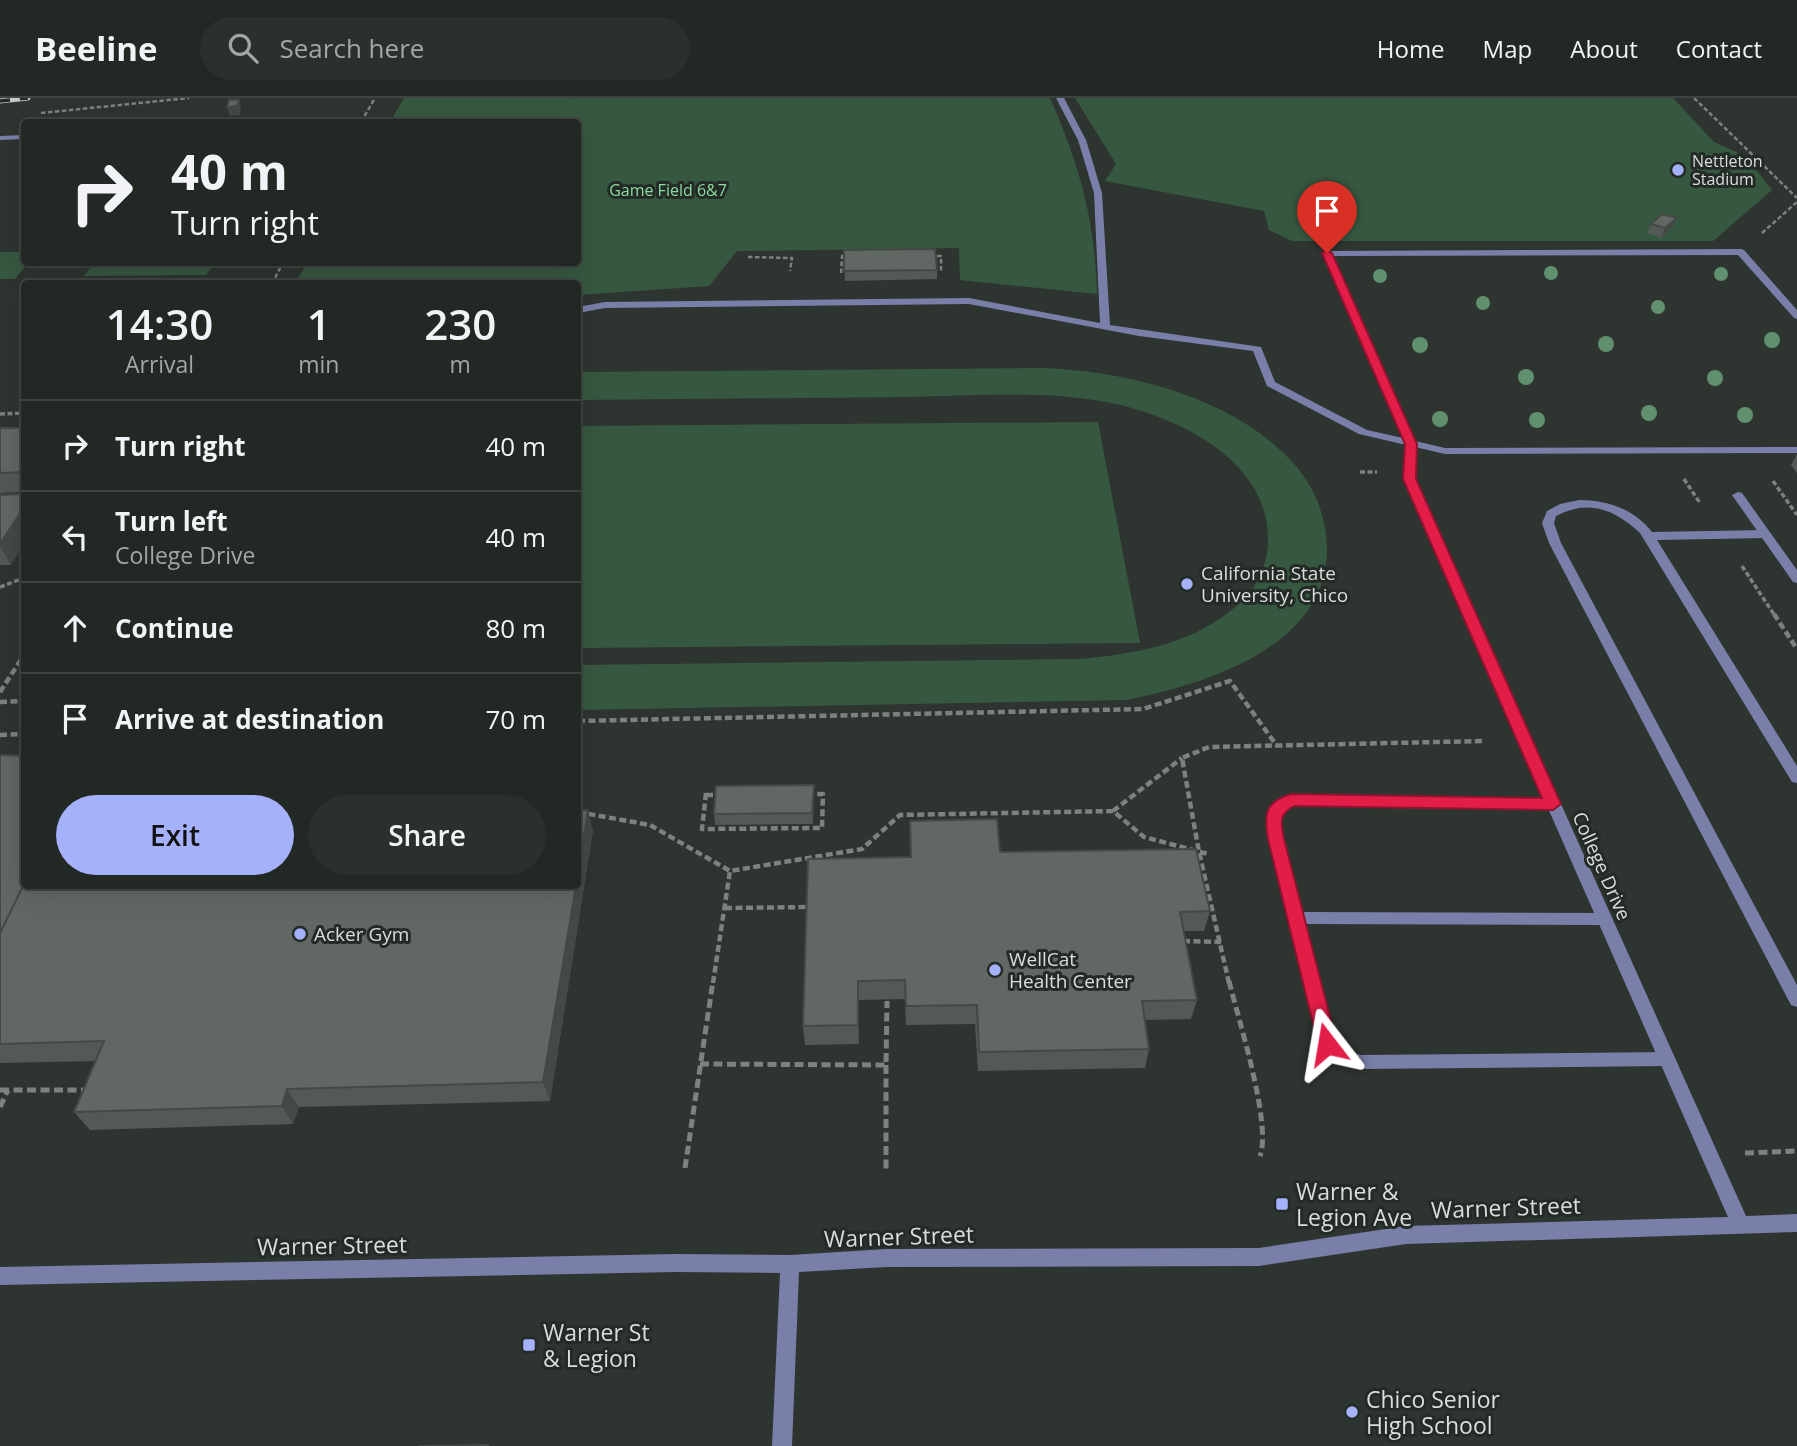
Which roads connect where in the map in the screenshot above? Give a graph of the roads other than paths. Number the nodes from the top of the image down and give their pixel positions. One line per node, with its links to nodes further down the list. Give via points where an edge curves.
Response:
1 (1060, 98): 6 (street, via 1082,140 1098,192)
2 (21, 137): 3 (street)
3 (0, 138)
4 (581, 309): 6 (street, via 605,305 969,301)
5 (1797, 316): 7 (street, via 1741,252 1327,253)
6 (1105, 326): 7 (street, via 1257,349 1271,384 1363,432)
7 (1411, 444): 8 (street, via 1446,451); 14 (street, College Drive, via 1409,479)
8 (1797, 450)
9 (1738, 495): 10 (street)
10 (1765, 534): 11 (street); 12 (street)
11 (1649, 536): 13 (street); 17 (street, via 1624,513 1590,504 1560,507 1548,523)
12 (1797, 579)
13 (1796, 775)
14 (1553, 804): 15 (street, via 1291,800 1277,808 1272,818); 16 (street, College Drive)
15 (1296, 918): 16 (street); 18 (street, via 1327,1044 1340,1056 1362,1062)
16 (1604, 919): 18 (street, College Drive)
17 (1797, 1000)
18 (1667, 1059): 20 (street, College Drive)
19 (1797, 1223): 20 (street, Warner Street)
20 (1740, 1224): 21 (street, Warner Street, via 1406,1235 1259,1257 887,1258)
21 (790, 1264): 22 (street, Warner Street); 23 (street)
22 (0, 1276)
23 (782, 1446)

